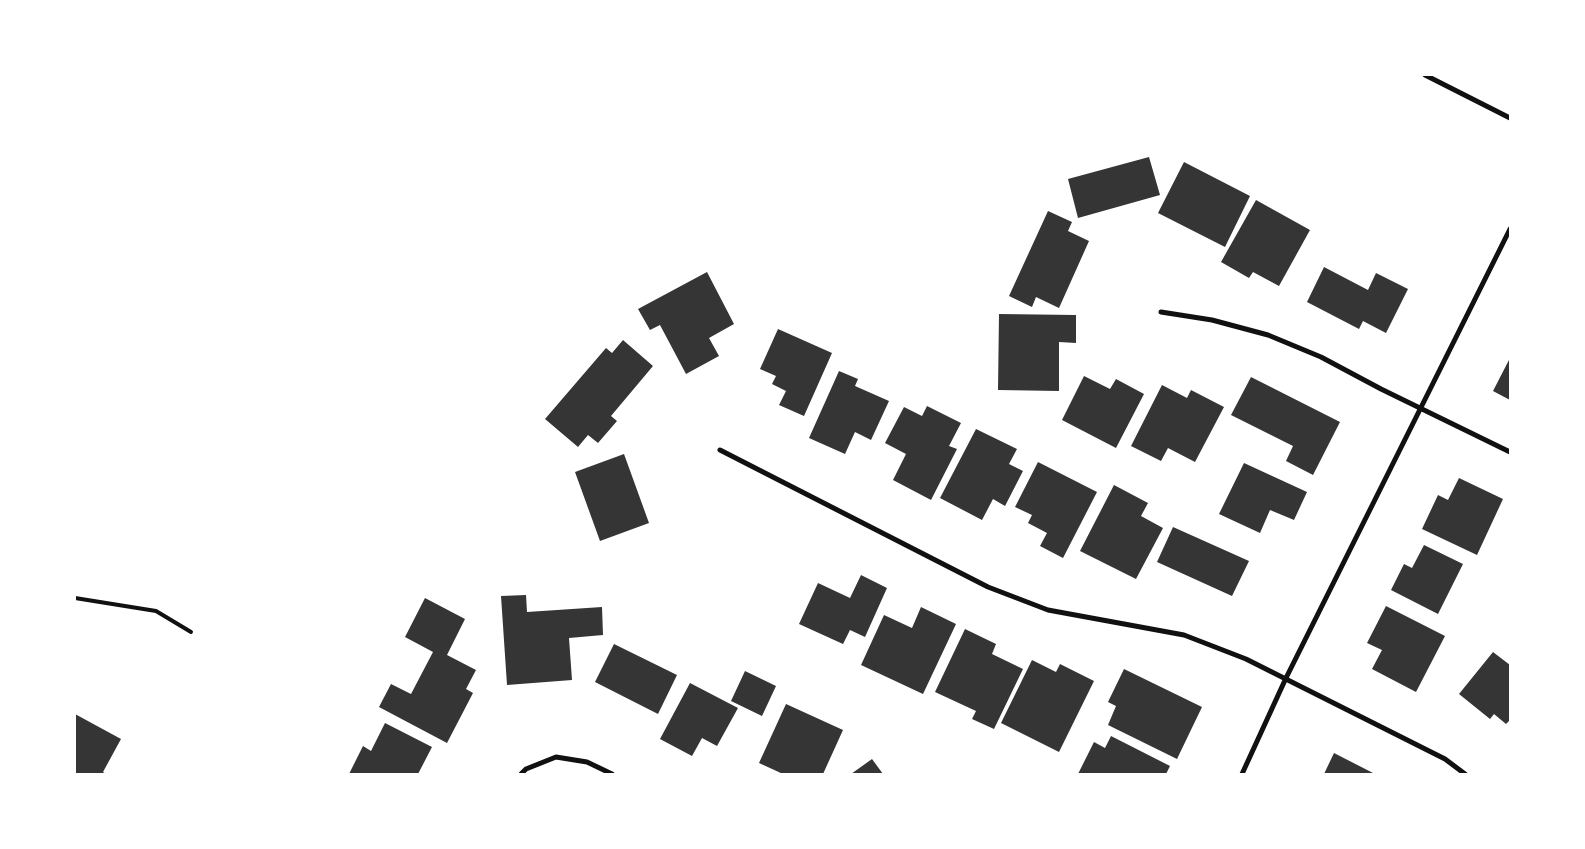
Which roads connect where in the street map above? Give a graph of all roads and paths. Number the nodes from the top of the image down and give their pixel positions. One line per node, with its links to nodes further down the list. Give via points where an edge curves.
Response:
1 (1425, 75): 2 (street)
2 (1510, 118)
3 (1510, 229): 5 (street)
4 (1161, 312): 5 (street, via 1212,320 1268,335 1321,357)
5 (1420, 409): 7 (street); 10 (street)
6 (720, 450): 10 (street, via 988,587 1048,610 1184,635)
7 (1510, 452)
8 (75, 598): 9 (lane, via 156,611)
9 (191, 632)
10 (1286, 678): 13 (street); 14 (street, via 1445,759)
11 (520, 774): 12 (street, via 556,757 587,762)
12 (612, 774)
13 (1242, 774)
14 (1465, 774)

